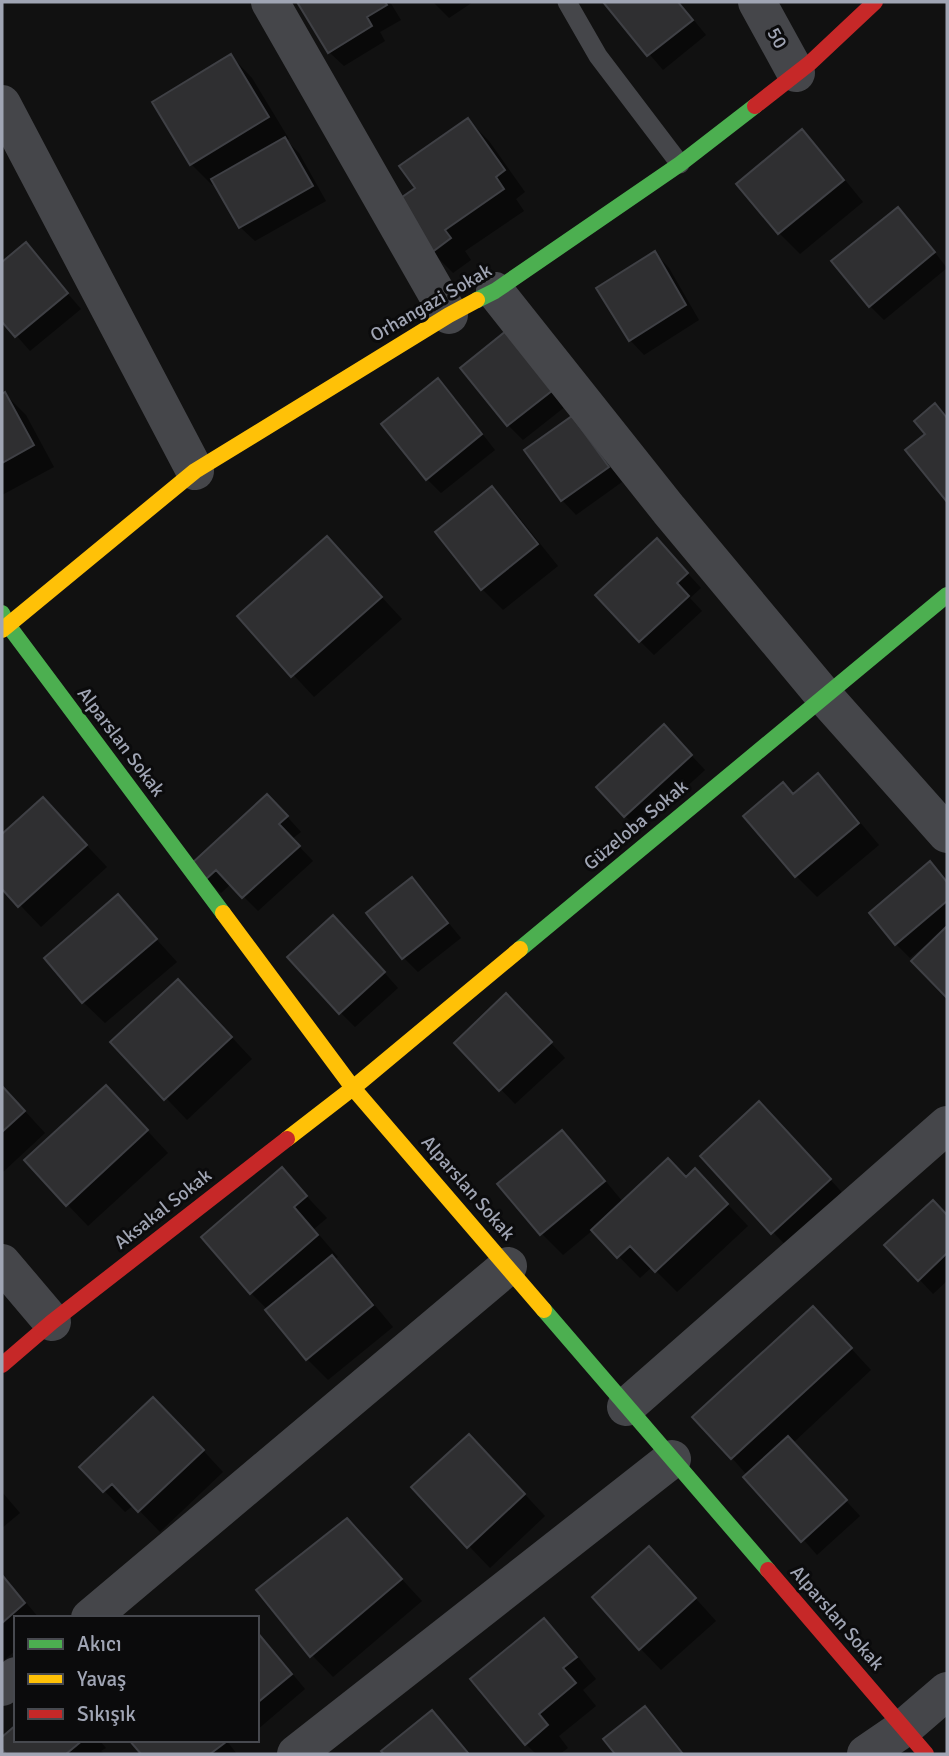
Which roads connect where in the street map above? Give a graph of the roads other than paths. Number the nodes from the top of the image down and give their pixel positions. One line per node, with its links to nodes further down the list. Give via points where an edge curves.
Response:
1 (270, 2): 9 (street)
2 (567, 2): 7 (lane, via 598,57)
3 (757, 2): 5 (street, 50)
4 (875, 2): 5 (street, Orhangazi Sokak)
5 (796, 73): 7 (street, Orhangazi Sokak)
6 (2, 104): 10 (street)
7 (680, 164): 8 (street, Orhangazi Sokak)
8 (495, 291): 9 (street, Orhangazi Sokak); 13 (street)
9 (449, 315): 10 (street, Orhangazi Sokak)
10 (195, 471): 12 (street, Orhangazi Sokak)
11 (947, 595): 13 (street, Güzeloba Sokak)
12 (4, 623): 15 (street, Alparslan Sokak)
13 (824, 696): 14 (street); 15 (street, Güzeloba Sokak)
14 (947, 834)
15 (353, 1088): 18 (street, Alparslan Sokak); 19 (street, Aksakal Sokak)
16 (947, 1125): 21 (street)
17 (2, 1263): 19 (street)
18 (508, 1266): 21 (street, Alparslan Sokak); 23 (street)
19 (52, 1322): 20 (street, Aksakal Sokak)
20 (2, 1365)
21 (626, 1407): 22 (street, Alparslan Sokak)
22 (672, 1459): 25 (street, Alparslan Sokak); 26 (street)
23 (92, 1616)
24 (947, 1692): 25 (street)
25 (915, 1741): 27 (street)
26 (296, 1754)
27 (866, 1754)

